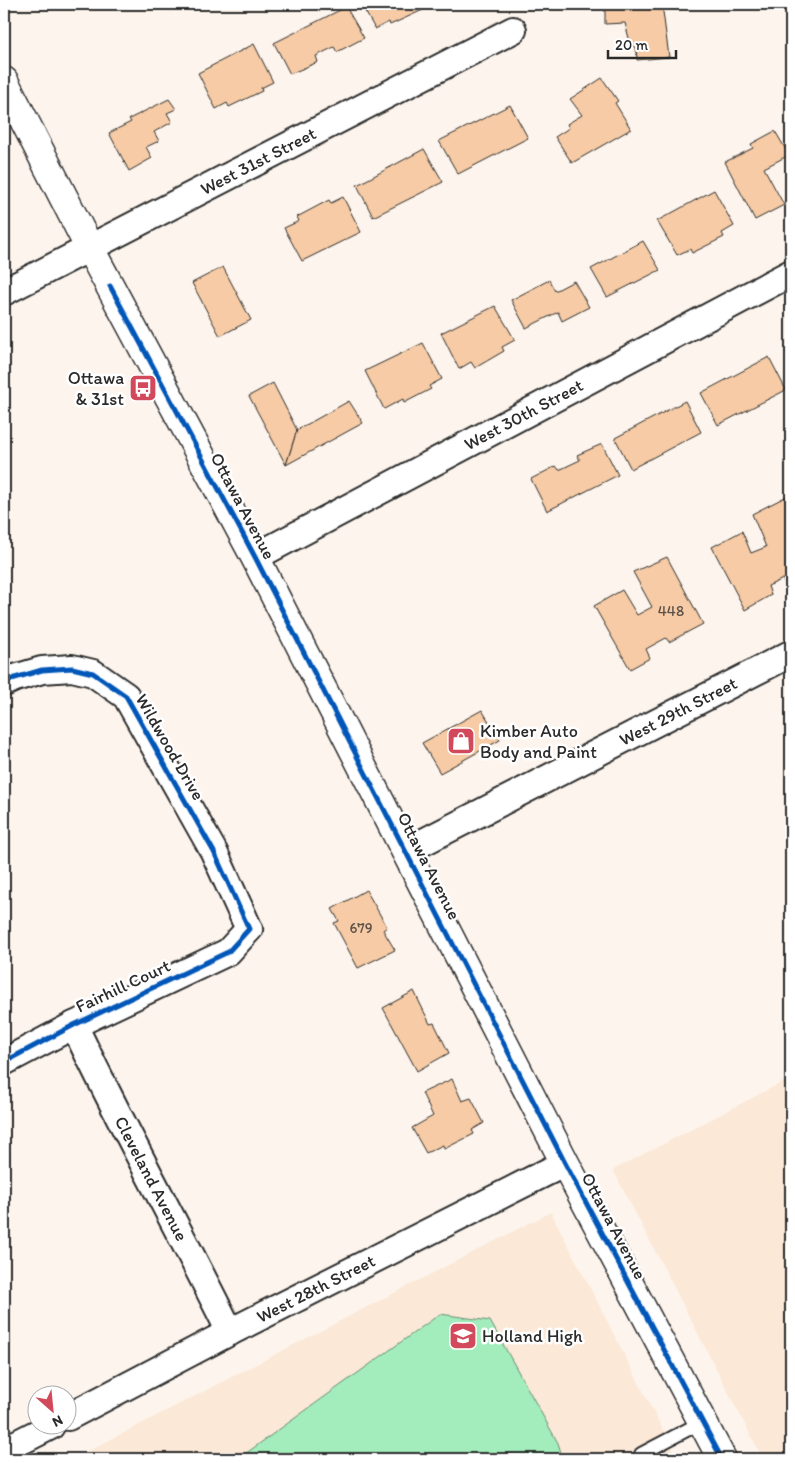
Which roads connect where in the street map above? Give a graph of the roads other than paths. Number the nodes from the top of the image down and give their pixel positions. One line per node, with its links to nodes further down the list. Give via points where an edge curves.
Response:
1 (513, 30): 3 (street, West 31st Street)
2 (4, 80): 3 (street, Ottawa Avenue)
3 (89, 247): 5 (street, West 31st Street); 6 (street, Ottawa Avenue)
4 (791, 273): 6 (street, West 30th Street)
5 (4, 292)
6 (255, 557): 9 (street, Ottawa Avenue)
7 (790, 654): 9 (street, West 29th Street)
8 (4, 683): 10 (street, Wildwood Drive, via 42,670 72,668 93,673 126,696 214,852)
9 (406, 851): 13 (street, Ottawa Avenue)
10 (249, 929): 11 (street, Fairhill Court, via 228,952)
11 (74, 1025): 12 (street, Fairhill Court); 14 (street, Cleveland Avenue)
12 (4, 1062)
13 (565, 1163): 14 (street, West 28th Street); 16 (street, Ottawa Avenue)
14 (230, 1332): 15 (street, West 28th Street)
15 (78, 1412)
16 (702, 1422): 19 (lane, via 641,1454); 20 (street, Ottawa Avenue)
17 (31, 1436): 18 (street)
18 (4, 1450)
19 (640, 1459)
20 (722, 1459)

